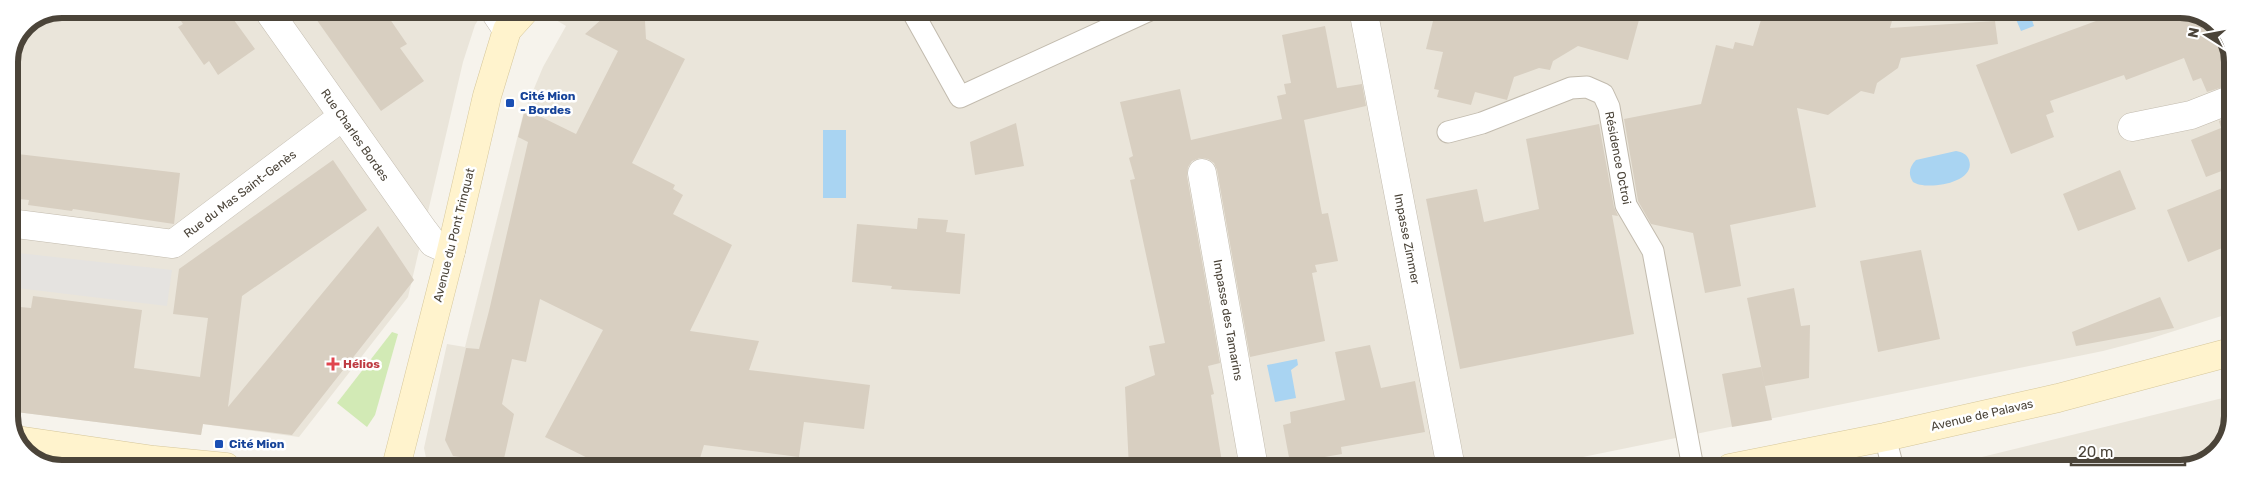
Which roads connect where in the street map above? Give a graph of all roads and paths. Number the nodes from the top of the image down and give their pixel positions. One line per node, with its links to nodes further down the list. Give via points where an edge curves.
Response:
1 (274, 18): 7 (street, Rue Charles Bordes)
2 (916, 18): 3 (lane, via 960,97)
3 (1132, 18)
4 (1365, 18): 19 (street, Impasse Zimmer)
5 (500, 19): 12 (main road, Avenue du Pont Trinquat, via 487,96)
6 (2223, 102): 8 (street, via 2191,115)
7 (342, 117): 11 (street, Rue du Mas Saint-Genès, via 173,244); 12 (street, Rue Charles Bordes, via 433,243)
8 (2132, 127)
9 (1448, 132): 20 (lane, Résidence Octroi, via 1482,123 1571,88 1587,87 1602,94 1609,108 1626,205 1652,251)
10 (1202, 172): 18 (street, Impasse des Tamarins)
11 (18, 224)
12 (451, 252): 17 (main road, Avenue du Pont Trinquat)
13 (2224, 354): 14 (main road, Avenue de Palavas, via 2102,388)
14 (1885, 437): 21 (main road, Avenue de Palavas); 22 (lane)
15 (26, 441): 16 (main road)
16 (154, 460)
17 (398, 460)
18 (1253, 460)
19 (1449, 460)
20 (1691, 460)
21 (1770, 460)
22 (1891, 460)

